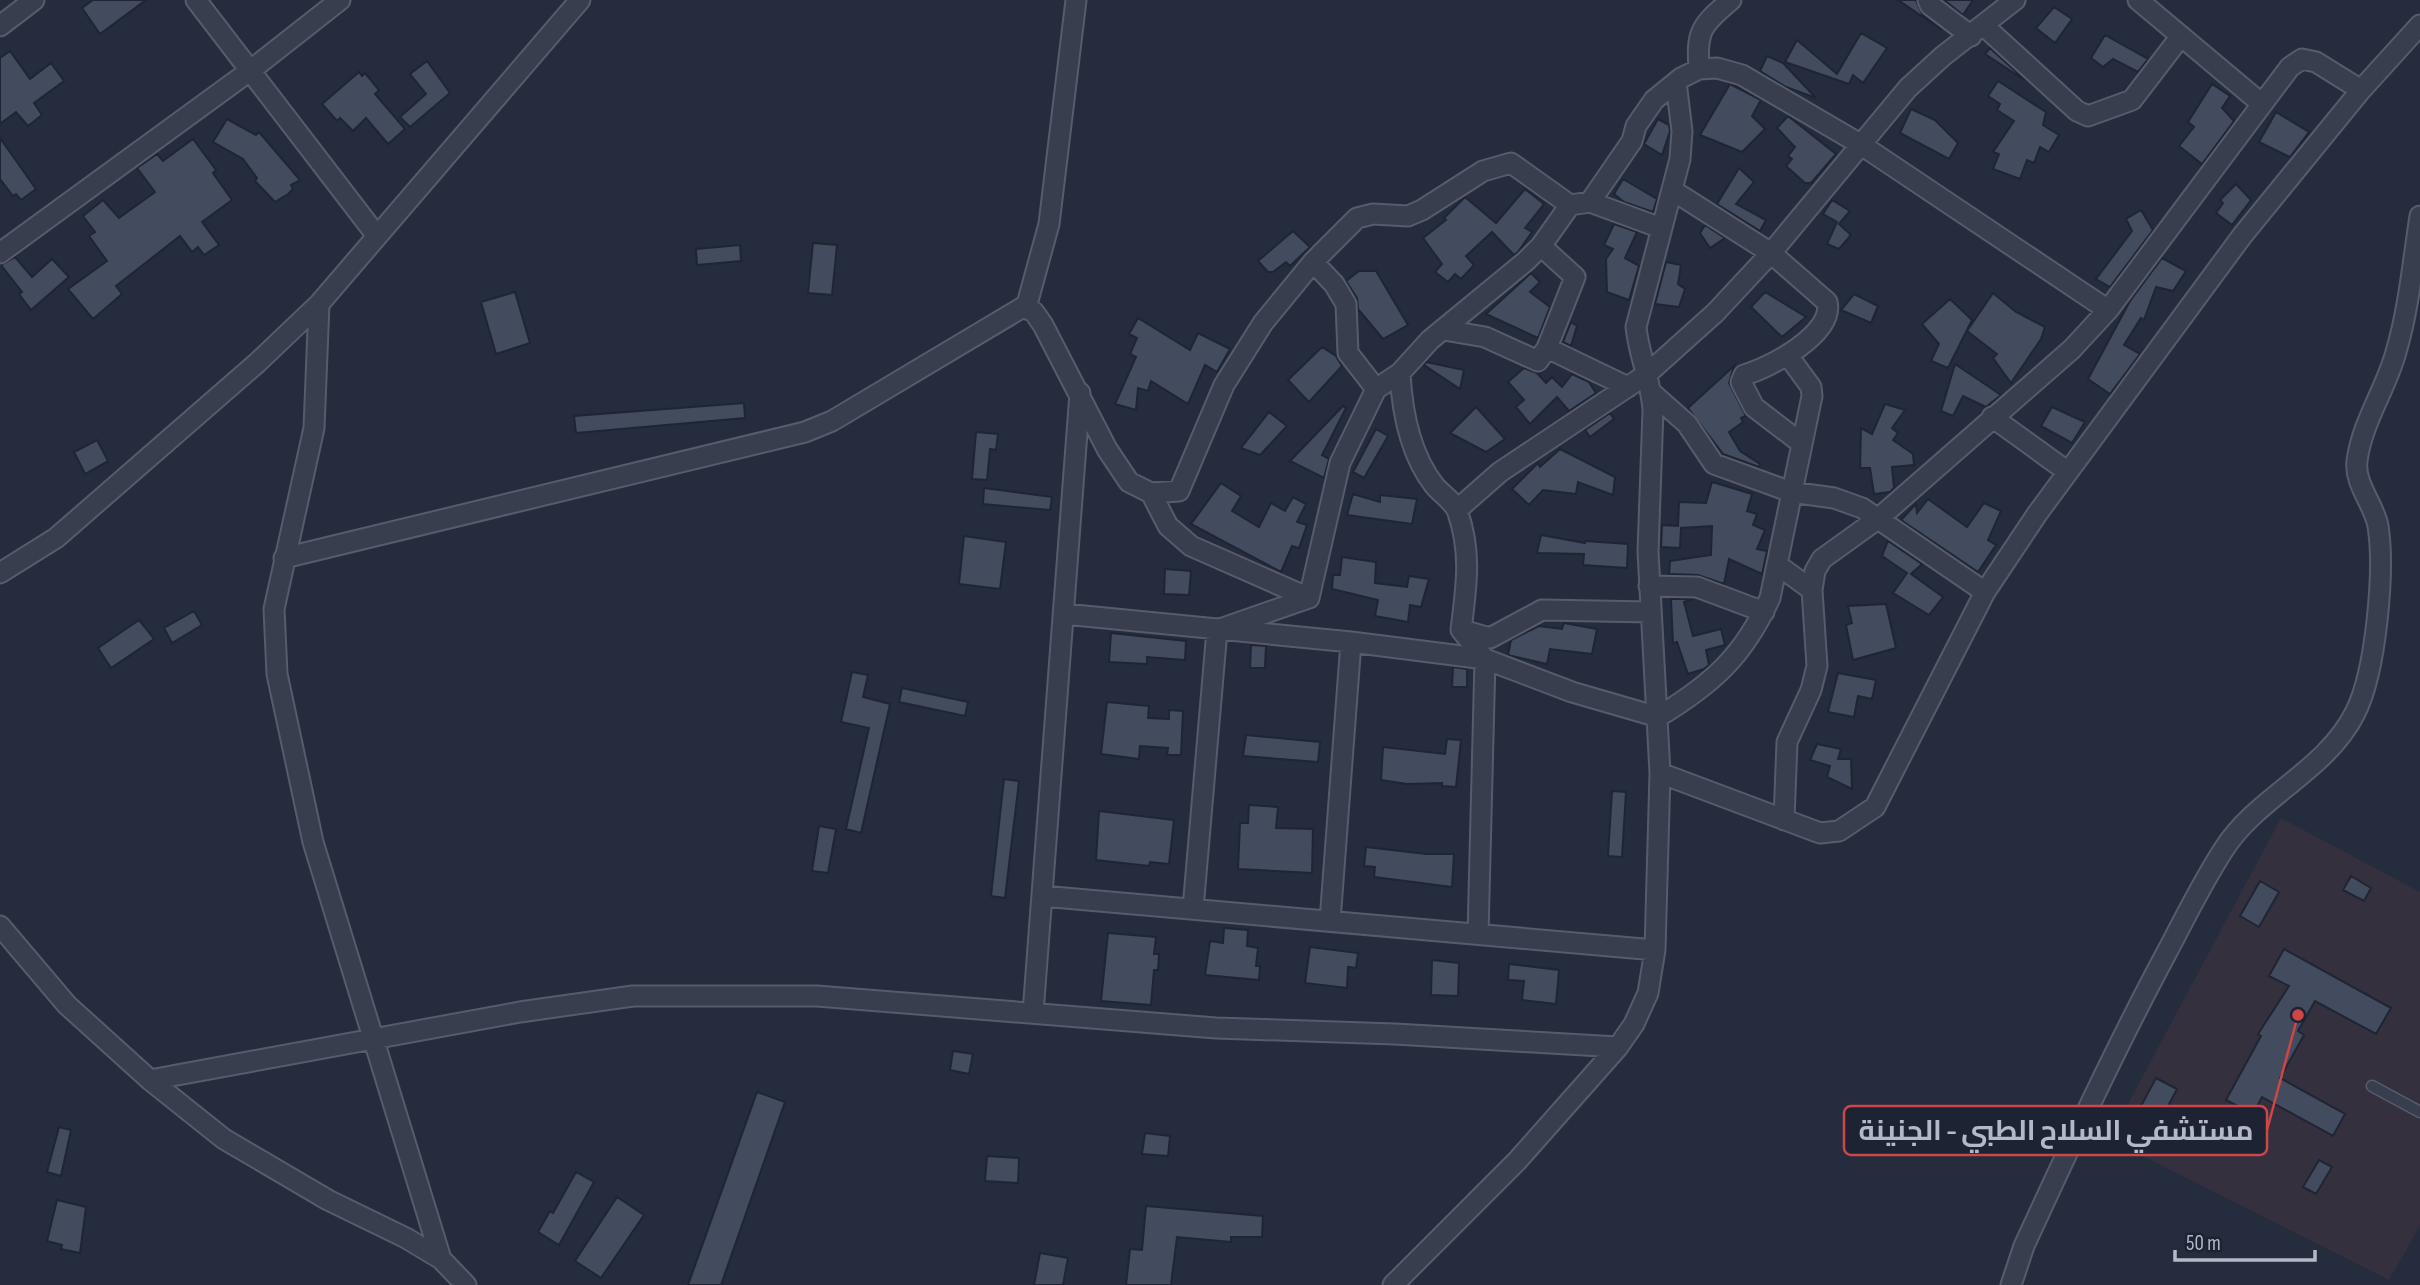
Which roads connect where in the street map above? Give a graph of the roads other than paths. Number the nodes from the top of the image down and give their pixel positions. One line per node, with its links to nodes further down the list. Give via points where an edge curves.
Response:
1 (34, 0): 11 (street)
2 (196, 0): 15 (street)
3 (340, 0): 15 (street)
4 (580, 0): 25 (street)
5 (1076, 0): 31 (street, via 1049,225)
6 (1731, 0): 14 (street, via 1699,34)
7 (1928, 0): 12 (street)
8 (2015, 0): 12 (street)
9 (2138, 0): 13 (street)
10 (2420, 25): 17 (street)
11 (0, 26)
12 (1977, 31): 13 (street, via 2088,116 2132,100); 19 (street, via 1908,88)
13 (2181, 36): 18 (street)
14 (1699, 69): 16 (street); 19 (street, via 1742,75)
15 (251, 71): 25 (street); 27 (street)
16 (1676, 82): 20 (street, via 1682,131); 21 (street, via 1643,113 1632,141)
17 (2361, 90): 18 (street, via 2316,62 2302,59 2290,67); 43 (street, via 2242,236)
18 (2262, 104): 32 (street)
19 (1860, 145): 28 (street); 32 (street)
20 (1672, 190): 24 (street); 28 (street)
21 (1590, 202): 22 (street); 24 (street)
22 (1570, 205): 26 (street); 29 (street, via 1511,163 1482,171 1408,216 1357,218)
23 (2420, 216): 80 (street, via 2396,353 2357,461 2358,476 2378,523 2381,561 2369,674 2355,714 2327,750 2254,811 2225,848 2133,1014 2024,1246)
24 (1661, 228): 37 (street, via 1636,327)
25 (377, 236): 30 (street)
26 (1541, 246): 33 (street); 34 (street, via 1574,277)
27 (0, 253)
28 (1771, 253): 35 (street, via 1827,302 1829,309 1823,323); 37 (street)
29 (1313, 262): 39 (street, via 1346,304 1348,353); 45 (street, via 1263,323 1224,385 1180,491)
30 (319, 304): 48 (street, via 314,428); 50 (street, via 56,538)
31 (1026, 308): 40 (street, via 1043,325); 48 (street, via 1015,309 832,421 805,432)
32 (2108, 310): 41 (street, via 2072,349)
33 (1444, 330): 34 (street, via 1485,337 1538,361); 36 (street)
34 (1547, 348): 38 (street)
35 (1788, 357): 42 (street, via 1811,387); 42 (street, via 1744,375 1741,382 1754,407)
36 (1400, 373): 39 (street); 46 (street, via 1408,430 1433,484)
37 (1649, 384): 38 (street); 44 (street, via 1687,424 1714,464); 51 (street)
38 (1628, 387): 46 (street, via 1500,472)
39 (1376, 389): 54 (street, via 1340,463)
40 (1080, 392): 45 (street, via 1107,449 1129,482); 57 (street)
41 (1992, 417): 43 (street); 47 (street)
42 (1801, 443): 44 (street)
43 (2068, 472): 53 (street)
44 (1791, 492): 47 (street, via 1833,498); 49 (street)
45 (1151, 493): 54 (street, via 1168,526 1191,546)
46 (1458, 509): 58 (street, via 1469,561)
47 (1879, 518): 52 (street, via 1822,559); 53 (street)
48 (284, 558): 72 (street, via 274,610 277,674 313,842)
49 (1779, 566): 52 (street); 56 (street)
50 (0, 573)
51 (1649, 586): 55 (street); 56 (street, via 1697,587)
52 (1812, 590): 64 (street, via 1817,666 1787,743)
53 (1985, 592): 64 (street, via 1875,807 1839,831 1820,833)
54 (1309, 598): 59 (street)
55 (1651, 612): 58 (street, via 1542,611 1490,638); 62 (street)
56 (1763, 612): 62 (street, via 1729,664 1703,690)
57 (1063, 614): 59 (street); 65 (street)
58 (1461, 629): 61 (street)
59 (1217, 630): 60 (street); 66 (street)
60 (1351, 642): 61 (street); 67 (street)
61 (1485, 659): 62 (street, via 1572,692); 69 (street)
62 (1658, 717): 63 (street)
63 (1660, 773): 64 (street); 70 (street)
64 (1784, 820)
65 (1042, 896): 66 (street); 71 (street)
66 (1193, 909): 67 (street)
67 (1330, 921): 69 (street)
68 (0, 926): 74 (street, via 67,1005)
69 (1478, 934): 70 (street)
70 (1655, 950): 73 (street, via 1648,993)
71 (1033, 1013): 72 (street, via 817,996 632,996); 73 (street)
72 (371, 1039): 74 (street); 77 (street)
73 (1618, 1047): 79 (street, via 1517,1161)
74 (150, 1080): 77 (street, via 224,1139)
75 (2372, 1086): 76 (lane)
76 (2420, 1112)
77 (441, 1259): 78 (street)
78 (466, 1285)
79 (1393, 1285)
80 (2011, 1285)

